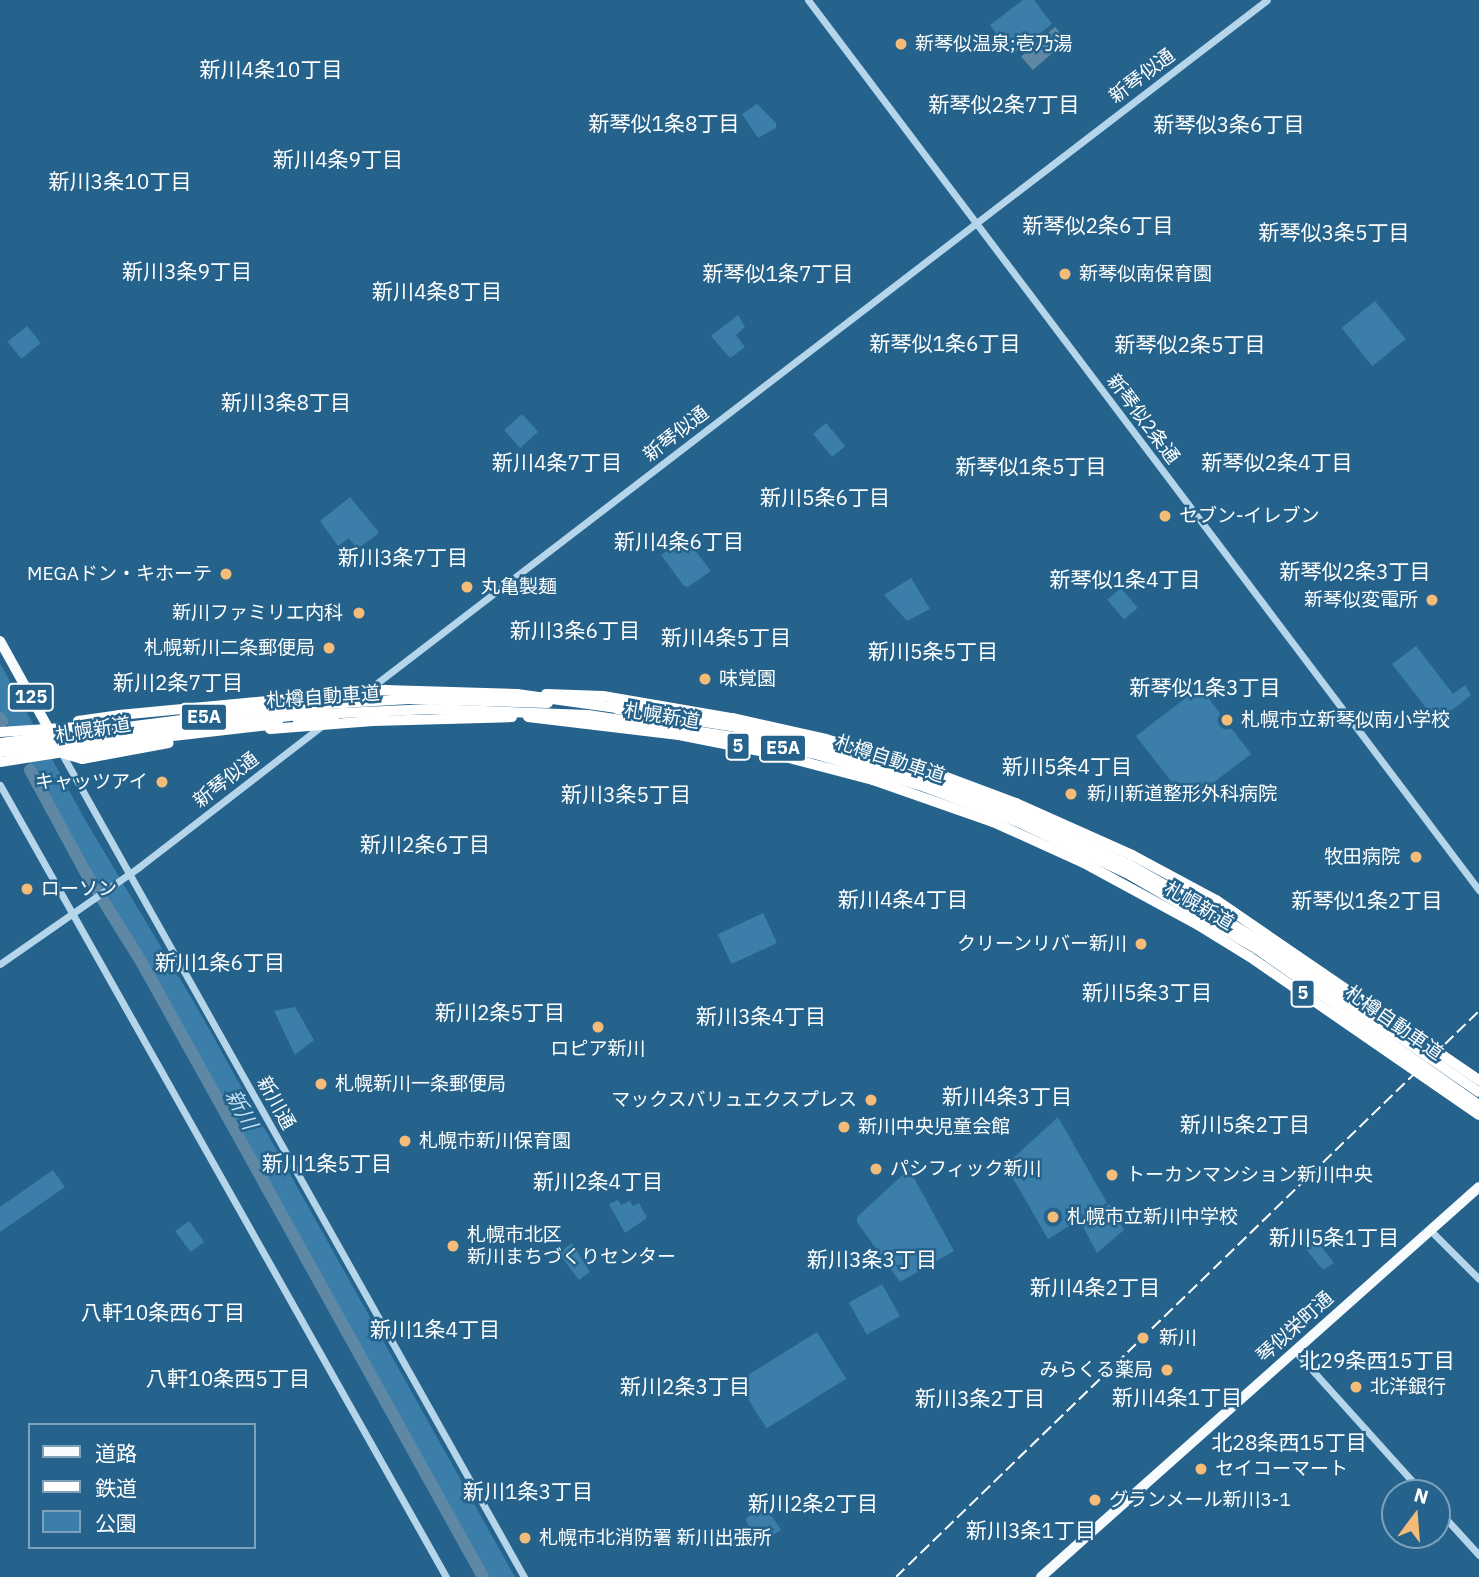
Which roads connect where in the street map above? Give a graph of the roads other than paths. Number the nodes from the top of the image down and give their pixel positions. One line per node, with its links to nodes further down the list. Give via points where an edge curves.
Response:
1 (808, 0): 3 (street, 新琴似2条通)
2 (1267, 0): 3 (street, 新琴似通)
3 (976, 224): 5 (street, 新琴似通); 19 (street, 新琴似2条通)
4 (0, 641): 9 (main road, 125)
5 (359, 698): 8 (street, 新琴似通); 9 (highway, 札幌新道 / 5); 22 (highway, 札幌新道 / 5, via 446,691 603,696 732,718 863,749 976,787 1132,855 1216,900)
6 (624, 709): 9 (highway, bridge, via 517,694 396,690 305,695); 13 (highway, 札樽自動車道 / E5A, bridge, via 508,700 361,701); 23 (highway, 札樽自動車道 / E5A, via 731,726 831,749 1011,810 1128,864 1242,930)
7 (588, 715): 12 (highway, bridge, via 373,721); 14 (highway, 札樽自動車道 / E5A, bridge, via 430,709 311,714); 24 (highway, 札樽自動車道 / E5A, bridge, via 819,755 1016,821 1130,875 1257,949)
8 (333, 718): 11 (highway, 札幌新道 / 5); 18 (street, 新琴似通); 25 (highway, 札幌新道 / 5, via 510,716 636,729 727,744 849,773 956,808 1121,882 1250,957)
9 (48, 727): 10 (highway, 札幌新道 / 5); 15 (main road, 125)
10 (0, 732)
11 (147, 739): 12 (highway); 15 (highway, 札幌新道 / 5)
12 (182, 741): 15 (highway, via 82,760)
13 (0, 743)
14 (0, 752)
15 (62, 753): 16 (highway, 札幌新道 / 5); 18 (street, 新川通)
16 (0, 762)
17 (0, 785): 20 (street)
18 (130, 873): 20 (street, 新琴似通); 34 (street, 新川通)
19 (1479, 890)
20 (73, 914): 21 (street, 新琴似通); 33 (street)
21 (0, 964)
22 (1479, 1080)
23 (1479, 1092)
24 (1479, 1105)
25 (1479, 1115)
26 (1479, 1187): 27 (main road, 琴似栄町通)
27 (1430, 1230): 28 (street); 29 (main road, 琴似栄町通)
28 (1479, 1279)
29 (1295, 1350): 30 (street); 35 (main road, 琴似栄町通)
30 (1410, 1479)
31 (1451, 1524): 32 (street)
32 (1479, 1555)
33 (446, 1577)
34 (524, 1577)
35 (1041, 1577)

